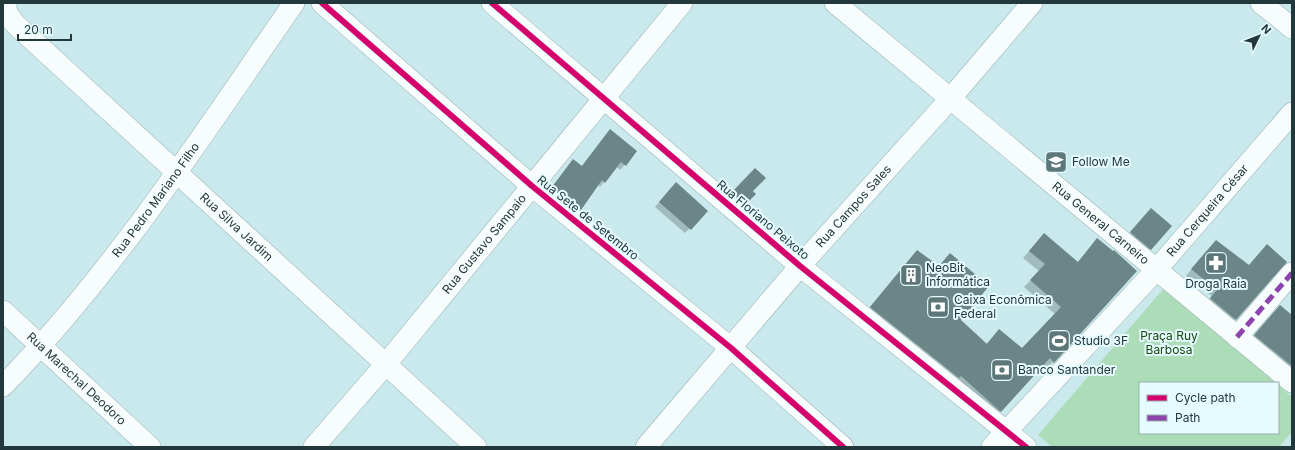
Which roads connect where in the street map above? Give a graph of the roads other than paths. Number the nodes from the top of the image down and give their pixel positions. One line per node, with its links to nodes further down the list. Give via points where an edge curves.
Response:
1 (6, 3): 13 (street, Rua Silva Jardim, via 7,13 15,24)
2 (294, 3): 13 (street, Rua Pedro Mariano Filho)
3 (322, 3): 14 (street, Rua Sete de Setembro)
4 (492, 3): 10 (street, Rua Floriano Peixoto)
5 (682, 3): 10 (street, Rua Gustavo Sampaio)
6 (835, 3): 11 (street, Rua General Carneiro)
7 (1032, 3): 11 (street, Rua Campos Sales)
8 (1261, 3): 9 (street)
9 (1292, 28)
10 (603, 98): 14 (street, Rua Gustavo Sampaio); 15 (street, Rua Floriano Peixoto)
11 (950, 99): 15 (street, Rua Campos Sales); 16 (street, Rua General Carneiro)
12 (1292, 113): 16 (street, Rua Cerqueira César)
13 (176, 172): 20 (street, Rua Pedro Mariano Filho, via 110,262); 22 (street, Rua Silva Jardim)
14 (532, 186): 21 (street, Rua Sete de Setembro); 22 (street, Rua Gustavo Sampaio)
15 (800, 266): 21 (street, Rua Campos Sales); 25 (street, Rua Floriano Peixoto)
16 (1157, 269): 19 (street, Rua General Carneiro); 25 (street, Rua Cerqueira César)
17 (1292, 273): 19 (street)
18 (3, 311): 20 (street, Rua Marechal Deodoro)
19 (1237, 337): 23 (street, Rua General Carneiro)
20 (40, 347): 24 (street, Rua Pedro Mariano Filho); 26 (street, Rua Marechal Deodoro)
21 (732, 348): 29 (street, Rua Campos Sales); 30 (street, Rua Sete de Setembro)
22 (386, 364): 27 (street, Rua Gustavo Sampaio); 28 (street, Rua Silva Jardim)
23 (1292, 382)
24 (3, 386)
25 (1007, 431): 31 (street, Rua Cerqueira César); 32 (street, Rua Floriano Peixoto)
26 (150, 447)
27 (314, 447)
28 (476, 447)
29 (646, 447)
30 (843, 447)
31 (992, 447)
32 (1026, 447)

